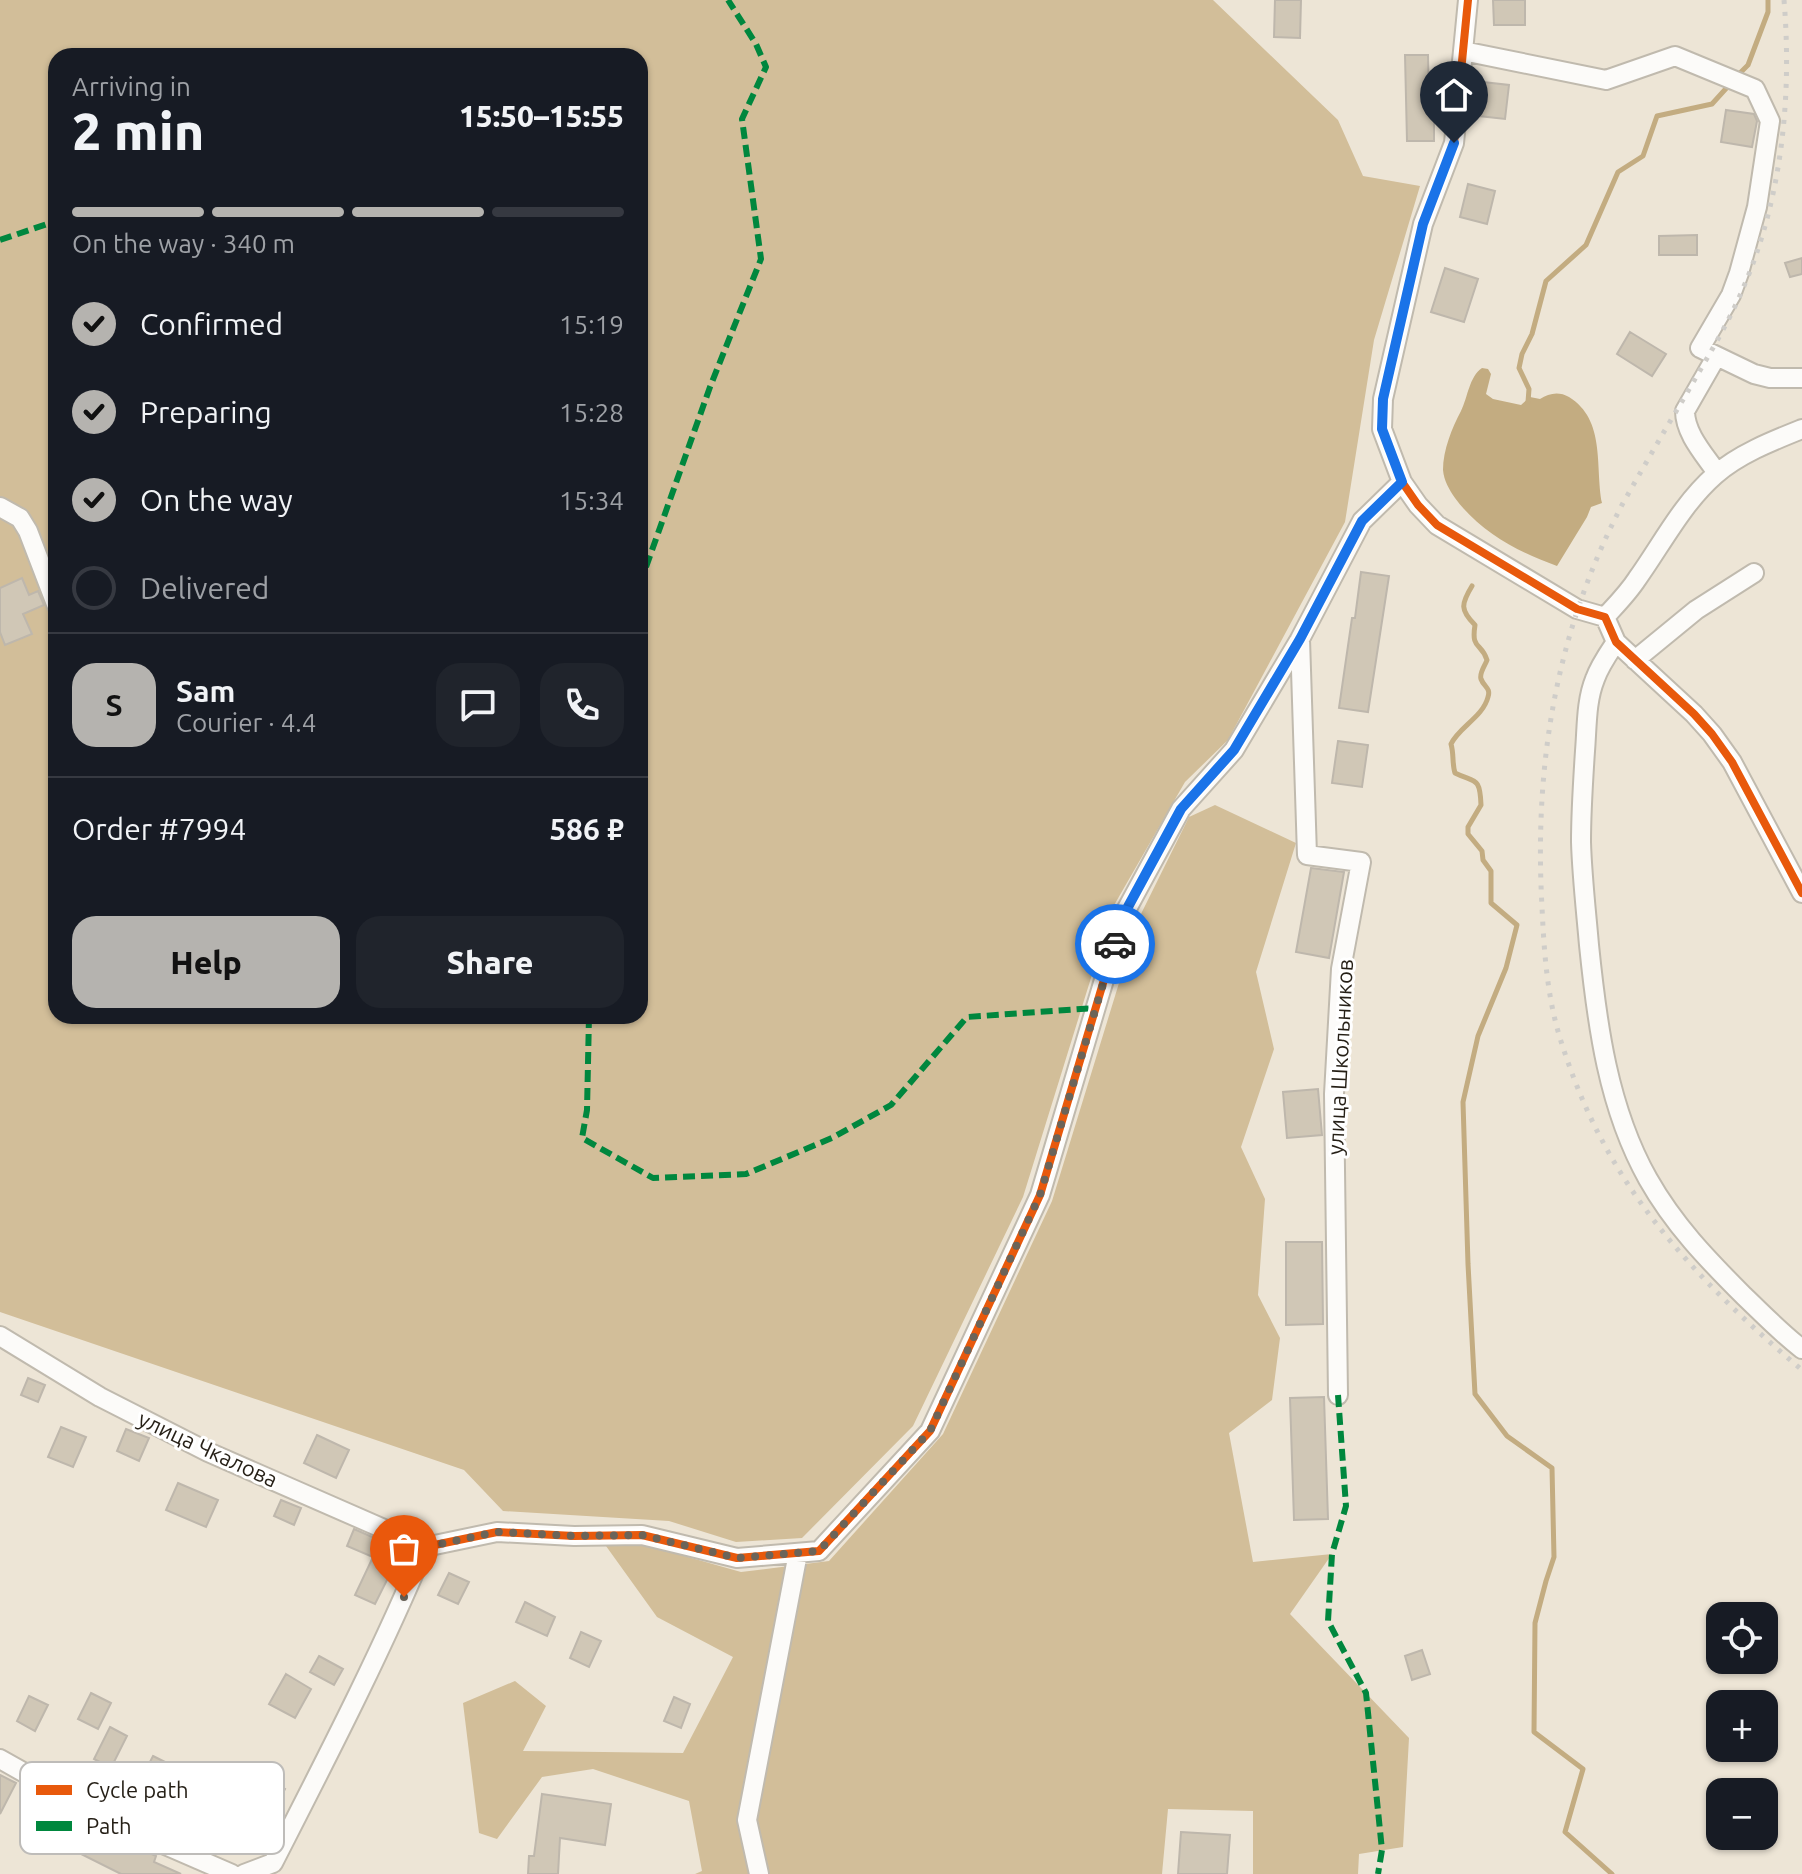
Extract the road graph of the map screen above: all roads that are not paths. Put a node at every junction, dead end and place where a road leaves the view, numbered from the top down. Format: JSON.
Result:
{"nodes":[{"id":1,"x":1468,"y":0,"type":"edge"},
{"id":2,"x":1463,"y":51,"type":"junction"},
{"id":3,"x":1716,"y":357,"type":"junction"},
{"id":4,"x":1802,"y":378,"type":"edge"},
{"id":5,"x":1802,"y":429,"type":"edge"},
{"id":6,"x":1717,"y":473,"type":"junction"},
{"id":7,"x":1402,"y":482,"type":"junction"},
{"id":8,"x":0,"y":507,"type":"edge"},
{"id":9,"x":1754,"y":573,"type":"dead end"},
{"id":10,"x":48,"y":583,"type":"edge"},
{"id":11,"x":1605,"y":617,"type":"junction"},
{"id":12,"x":1300,"y":639,"type":"junction"},
{"id":13,"x":1616,"y":642,"type":"junction"},
{"id":14,"x":1635,"y":660,"type":"junction"},
{"id":15,"x":1802,"y":893,"type":"edge"},
{"id":16,"x":0,"y":1336,"type":"edge"},
{"id":17,"x":1802,"y":1349,"type":"edge"},
{"id":18,"x":1338,"y":1395,"type":"dead end"},
{"id":19,"x":425,"y":1547,"type":"junction"},
{"id":20,"x":798,"y":1553,"type":"junction"},
{"id":21,"x":0,"y":1759,"type":"edge"},
{"id":22,"x":20,"y":1770,"type":"edge"},
{"id":23,"x":284,"y":1851,"type":"edge"},
{"id":24,"x":186,"y":1854,"type":"edge"},
{"id":25,"x":276,"y":1868,"type":"edge"},
{"id":26,"x":232,"y":1874,"type":"edge"},
{"id":27,"x":244,"y":1874,"type":"edge"},
{"id":28,"x":759,"y":1874,"type":"edge"}],
"edges":[{"from":1,"to":2,"type":"street"},
{"from":2,"to":3,"type":"street"},
{"from":2,"to":7,"type":"street"},
{"from":3,"to":4,"type":"street"},
{"from":3,"to":6,"type":"street"},
{"from":5,"to":6,"type":"street"},
{"from":6,"to":11,"type":"street"},
{"from":7,"to":11,"type":"street"},
{"from":7,"to":12,"type":"street","name":"улица Школьников"},
{"from":8,"to":10,"type":"street"},
{"from":9,"to":14,"type":"street"},
{"from":11,"to":13,"type":"street"},
{"from":12,"to":18,"type":"street","name":"улица Школьников"},
{"from":12,"to":20,"type":"street"},
{"from":13,"to":14,"type":"street"},
{"from":13,"to":17,"type":"street"},
{"from":14,"to":15,"type":"street"},
{"from":16,"to":19,"type":"street","name":"улица Чкалова"},
{"from":19,"to":20,"type":"street"},
{"from":19,"to":23,"type":"street"},
{"from":20,"to":28,"type":"street"},
{"from":21,"to":22,"type":"street"},
{"from":24,"to":26,"type":"street"},
{"from":25,"to":27,"type":"street"}]}
